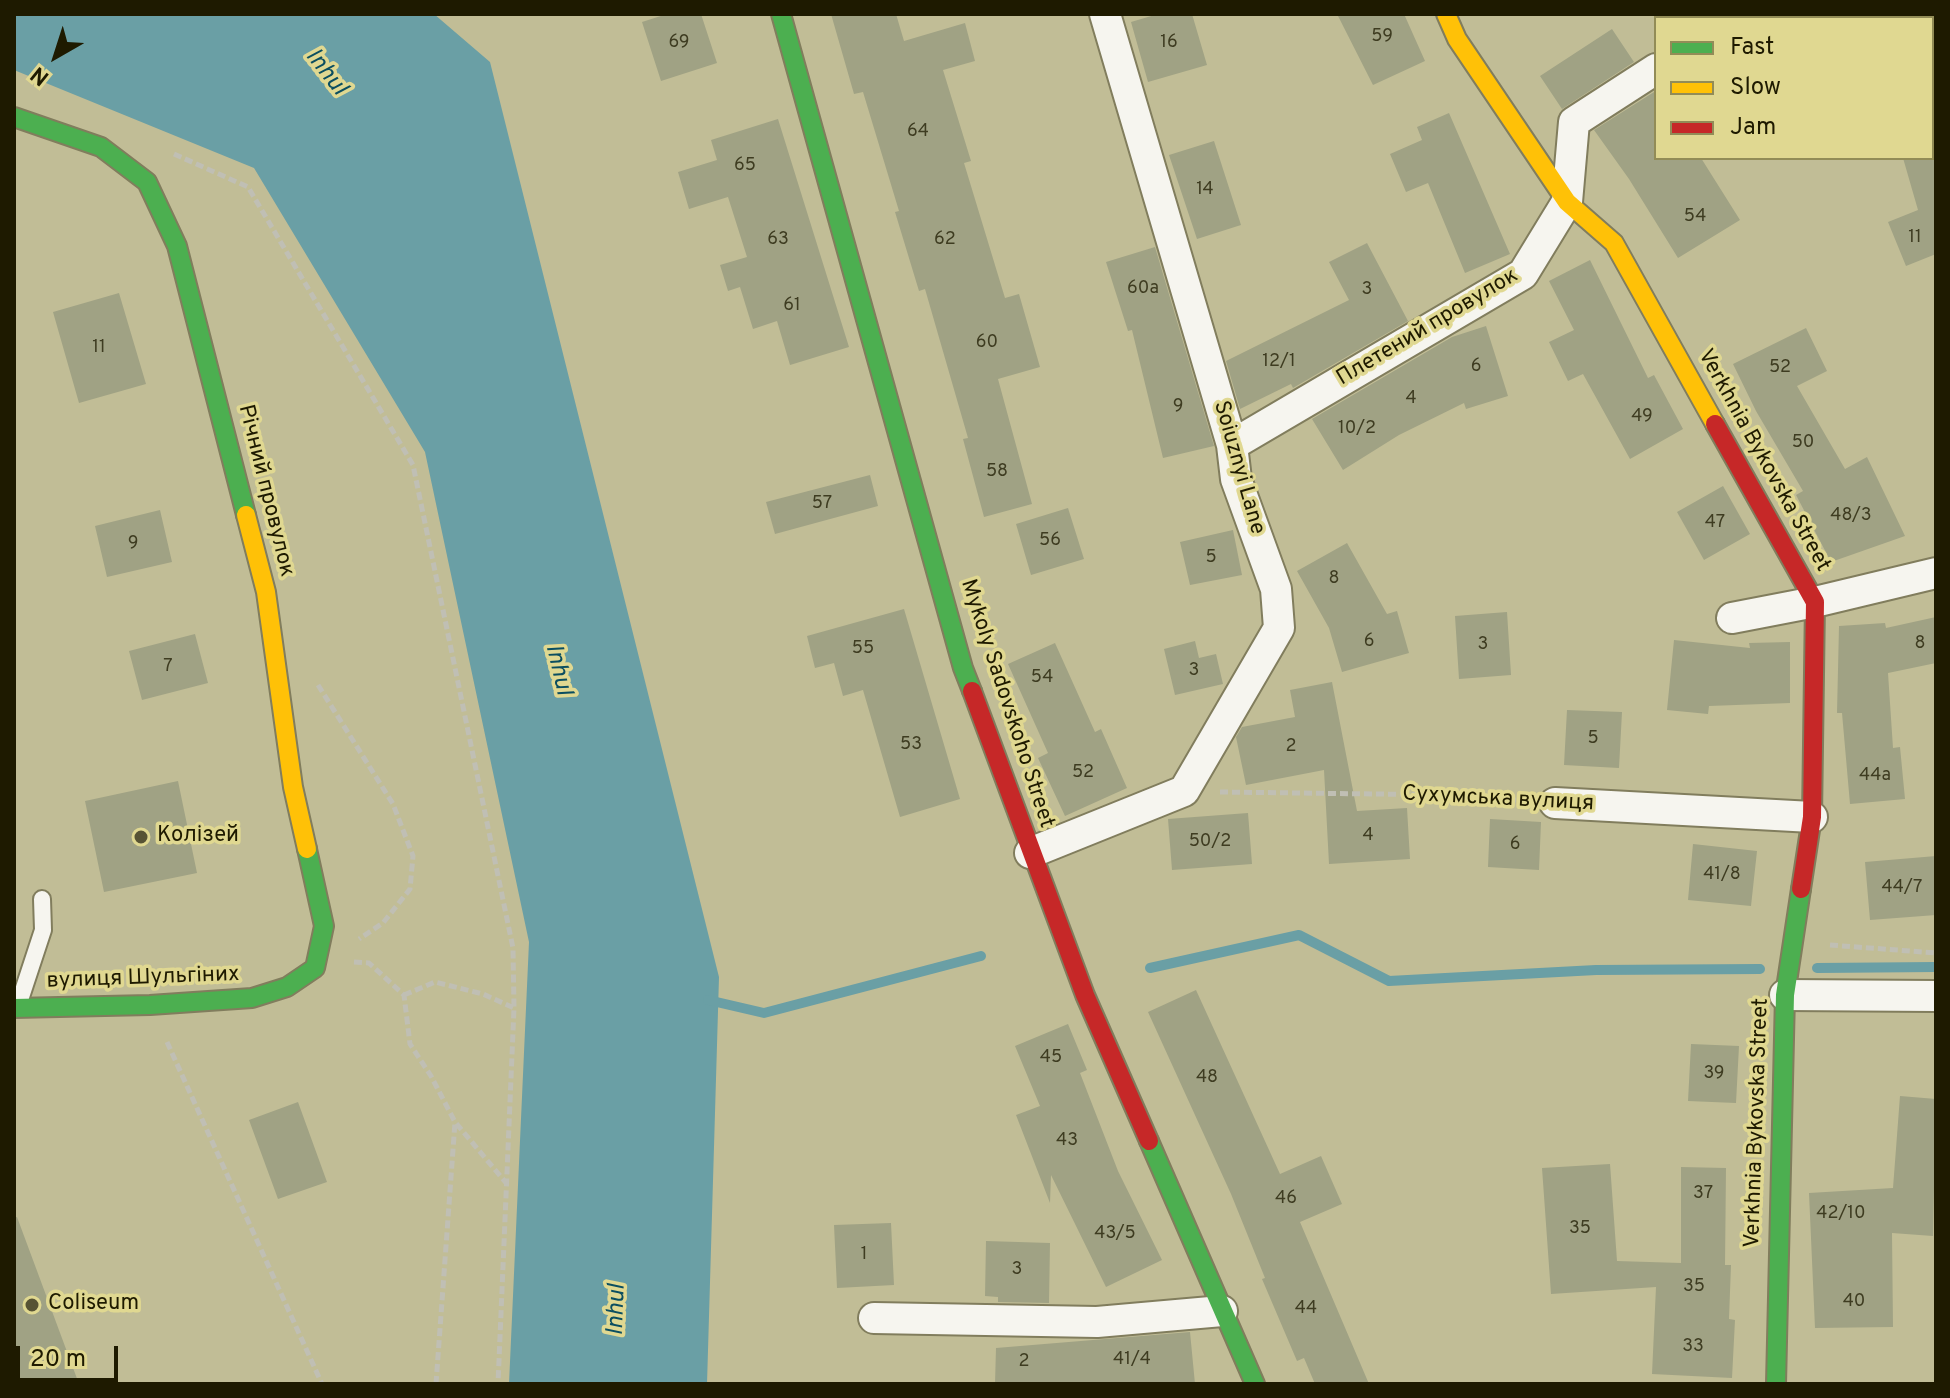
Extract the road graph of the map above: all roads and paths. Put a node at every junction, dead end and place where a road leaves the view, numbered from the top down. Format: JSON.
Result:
{"nodes":[{"id":1,"x":781,"y":14,"type":"edge"},
{"id":2,"x":1105,"y":14,"type":"edge"},
{"id":3,"x":1446,"y":14,"type":"edge"},
{"id":4,"x":1654,"y":70,"type":"edge"},
{"id":5,"x":14,"y":117,"type":"edge"},
{"id":6,"x":168,"y":151,"type":"dead end"},
{"id":7,"x":1567,"y":202,"type":"junction"},
{"id":8,"x":1232,"y":445,"type":"junction"},
{"id":9,"x":1936,"y":573,"type":"edge"},
{"id":10,"x":1815,"y":602,"type":"junction"},
{"id":11,"x":1732,"y":618,"type":"dead end"},
{"id":12,"x":310,"y":673,"type":"dead end"},
{"id":13,"x":1184,"y":791,"type":"junction"},
{"id":14,"x":1555,"y":803,"type":"joint"},
{"id":15,"x":1812,"y":817,"type":"junction"},
{"id":16,"x":1030,"y":853,"type":"junction"},
{"id":17,"x":42,"y":899,"type":"dead end"},
{"id":18,"x":1793,"y":941,"type":"junction"},
{"id":19,"x":1936,"y":953,"type":"edge"},
{"id":20,"x":315,"y":968,"type":"junction"},
{"id":21,"x":404,"y":995,"type":"junction"},
{"id":22,"x":1785,"y":995,"type":"junction"},
{"id":23,"x":1936,"y":996,"type":"edge"},
{"id":24,"x":150,"y":1005,"type":"junction"},
{"id":25,"x":16,"y":1007,"type":"edge"},
{"id":26,"x":514,"y":1008,"type":"junction"},
{"id":27,"x":455,"y":1122,"type":"junction"},
{"id":28,"x":507,"y":1184,"type":"junction"},
{"id":29,"x":1222,"y":1311,"type":"junction"},
{"id":30,"x":874,"y":1318,"type":"dead end"},
{"id":31,"x":322,"y":1384,"type":"edge"},
{"id":32,"x":436,"y":1384,"type":"edge"},
{"id":33,"x":498,"y":1384,"type":"edge"},
{"id":34,"x":1255,"y":1384,"type":"edge"},
{"id":35,"x":1776,"y":1384,"type":"edge"}],
"edges":[{"from":1,"to":16,"type":"street","name":"Mykoly Sadovskoho Street"},
{"from":2,"to":8,"type":"street","name":"Soiuznyi Lane"},
{"from":3,"to":7,"type":"street","name":"Verkhnia Bykovska Street"},
{"from":4,"to":7,"type":"street","name":"Плетений провулок"},
{"from":5,"to":20,"type":"street","name":"Річний провулок"},
{"from":6,"to":26,"type":"path"},
{"from":7,"to":8,"type":"street","name":"Плетений провулок"},
{"from":7,"to":10,"type":"street","name":"Verkhnia Bykovska Street"},
{"from":8,"to":13,"type":"street","name":"Soiuznyi Lane"},
{"from":9,"to":10,"type":"street"},
{"from":10,"to":11,"type":"street"},
{"from":10,"to":15,"type":"street","name":"Verkhnia Bykovska Street"},
{"from":12,"to":20,"type":"path"},
{"from":13,"to":14,"type":"path","name":"Сухумська вулиця"},
{"from":13,"to":16,"type":"street"},
{"from":14,"to":15,"type":"street","name":"Сухумська вулиця"},
{"from":15,"to":18,"type":"street","name":"Verkhnia Bykovska Street"},
{"from":16,"to":29,"type":"street","name":"Mykoly Sadovskoho Street"},
{"from":17,"to":25,"type":"lane"},
{"from":18,"to":19,"type":"path"},
{"from":18,"to":22,"type":"street","name":"Verkhnia Bykovska Street"},
{"from":20,"to":21,"type":"path"},
{"from":20,"to":24,"type":"street","name":"вулиця Шульгіних"},
{"from":21,"to":26,"type":"path"},
{"from":21,"to":27,"type":"path"},
{"from":22,"to":23,"type":"street"},
{"from":22,"to":35,"type":"street","name":"Verkhnia Bykovska Street"},
{"from":24,"to":25,"type":"street","name":"вулиця Шульгіних"},
{"from":24,"to":31,"type":"path"},
{"from":26,"to":28,"type":"path"},
{"from":27,"to":28,"type":"path"},
{"from":27,"to":32,"type":"path"},
{"from":28,"to":33,"type":"path"},
{"from":29,"to":30,"type":"street"},
{"from":29,"to":34,"type":"street","name":"Mykoly Sadovskoho Street"}]}
